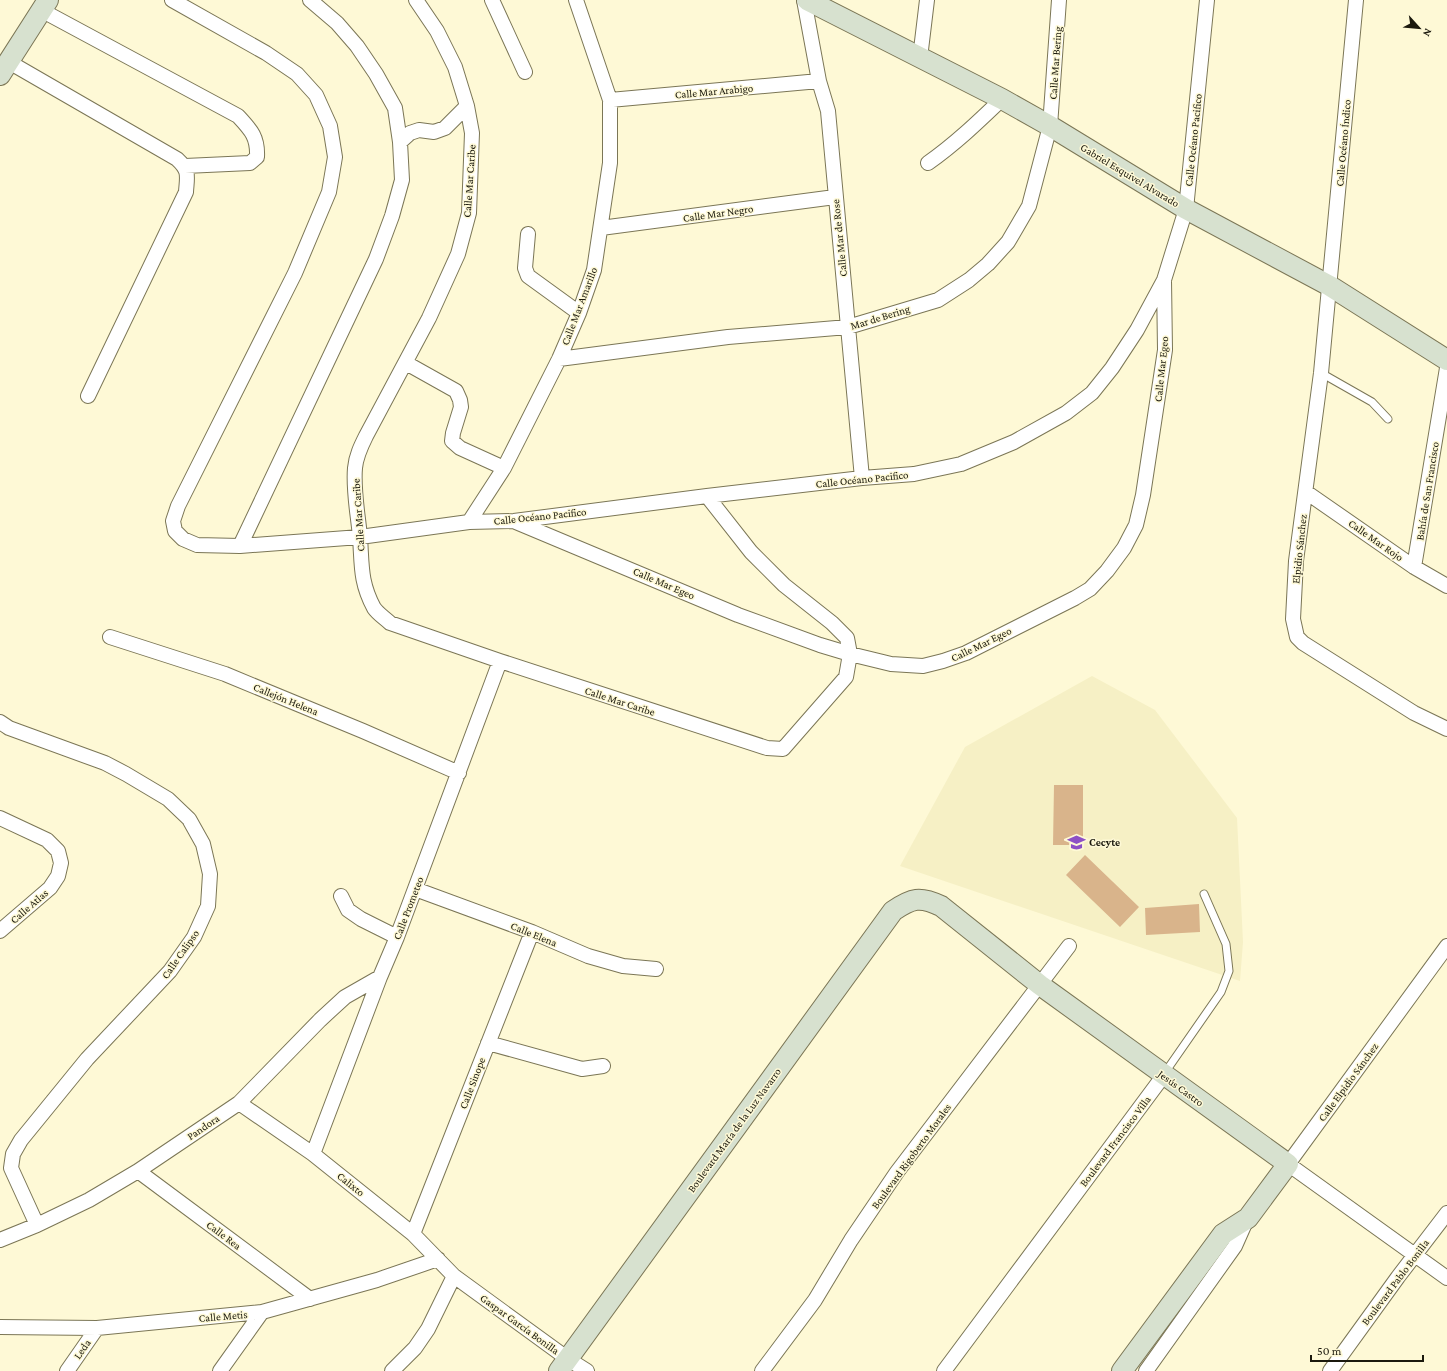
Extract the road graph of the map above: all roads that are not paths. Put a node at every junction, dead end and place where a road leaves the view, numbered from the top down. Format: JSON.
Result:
{"nodes":[{"id":1,"x":172,"y":0,"type":"edge"},
{"id":2,"x":310,"y":0,"type":"edge"},
{"id":3,"x":416,"y":0,"type":"edge"},
{"id":4,"x":492,"y":0,"type":"edge"},
{"id":5,"x":576,"y":0,"type":"edge"},
{"id":6,"x":804,"y":0,"type":"edge"},
{"id":7,"x":807,"y":0,"type":"edge"},
{"id":8,"x":927,"y":0,"type":"edge"},
{"id":9,"x":1059,"y":0,"type":"edge"},
{"id":10,"x":1207,"y":0,"type":"edge"},
{"id":11,"x":1356,"y":0,"type":"edge"},
{"id":12,"x":44,"y":5,"type":"edge"},
{"id":13,"x":920,"y":58,"type":"junction"},
{"id":14,"x":5,"y":68,"type":"edge"},
{"id":15,"x":525,"y":72,"type":"dead end"},
{"id":16,"x":819,"y":81,"type":"junction"},
{"id":17,"x":1002,"y":99,"type":"junction"},
{"id":18,"x":610,"y":100,"type":"junction"},
{"id":19,"x":467,"y":106,"type":"junction"},
{"id":20,"x":1050,"y":126,"type":"junction"},
{"id":21,"x":400,"y":142,"type":"junction"},
{"id":22,"x":928,"y":163,"type":"dead end"},
{"id":23,"x":185,"y":166,"type":"junction"},
{"id":24,"x":835,"y":197,"type":"junction"},
{"id":25,"x":1186,"y":209,"type":"junction"},
{"id":26,"x":601,"y":228,"type":"junction"},
{"id":27,"x":528,"y":234,"type":"dead end"},
{"id":28,"x":1164,"y":280,"type":"junction"},
{"id":29,"x":1330,"y":286,"type":"junction"},
{"id":30,"x":579,"y":313,"type":"junction"},
{"id":31,"x":848,"y":327,"type":"junction"},
{"id":32,"x":559,"y":359,"type":"junction"},
{"id":33,"x":1447,"y":360,"type":"edge"},
{"id":34,"x":406,"y":363,"type":"junction"},
{"id":35,"x":1447,"y":368,"type":"edge"},
{"id":36,"x":1321,"y":373,"type":"junction"},
{"id":37,"x":88,"y":396,"type":"dead end"},
{"id":38,"x":1388,"y":419,"type":"dead end"},
{"id":39,"x":504,"y":468,"type":"junction"},
{"id":40,"x":862,"y":478,"type":"junction"},
{"id":41,"x":1306,"y":492,"type":"junction"},
{"id":42,"x":707,"y":496,"type":"junction"},
{"id":43,"x":514,"y":521,"type":"junction"},
{"id":44,"x":469,"y":522,"type":"junction"},
{"id":45,"x":360,"y":537,"type":"junction"},
{"id":46,"x":240,"y":546,"type":"junction"},
{"id":47,"x":1414,"y":566,"type":"junction"},
{"id":48,"x":1447,"y":586,"type":"edge"},
{"id":49,"x":110,"y":637,"type":"dead end"},
{"id":50,"x":850,"y":654,"type":"junction"},
{"id":51,"x":500,"y":661,"type":"junction"},
{"id":52,"x":0,"y":722,"type":"edge"},
{"id":53,"x":1447,"y":729,"type":"edge"},
{"id":54,"x":459,"y":773,"type":"junction"},
{"id":55,"x":0,"y":818,"type":"edge"},
{"id":56,"x":415,"y":889,"type":"junction"},
{"id":57,"x":1204,"y":894,"type":"dead end"},
{"id":58,"x":341,"y":896,"type":"dead end"},
{"id":59,"x":917,"y":899,"type":"joint"},
{"id":60,"x":0,"y":931,"type":"edge"},
{"id":61,"x":532,"y":932,"type":"junction"},
{"id":62,"x":397,"y":937,"type":"junction"},
{"id":63,"x":1069,"y":946,"type":"dead end"},
{"id":64,"x":1447,"y":946,"type":"edge"},
{"id":65,"x":656,"y":969,"type":"dead end"},
{"id":66,"x":380,"y":977,"type":"junction"},
{"id":67,"x":1040,"y":985,"type":"junction"},
{"id":68,"x":488,"y":1043,"type":"junction"},
{"id":69,"x":603,"y":1066,"type":"dead end"},
{"id":70,"x":1164,"y":1075,"type":"junction"},
{"id":71,"x":239,"y":1103,"type":"junction"},
{"id":72,"x":313,"y":1154,"type":"junction"},
{"id":73,"x":1288,"y":1164,"type":"junction"},
{"id":74,"x":138,"y":1171,"type":"junction"},
{"id":75,"x":1447,"y":1213,"type":"edge"},
{"id":76,"x":1248,"y":1218,"type":"junction"},
{"id":77,"x":37,"y":1225,"type":"junction"},
{"id":78,"x":413,"y":1234,"type":"junction"},
{"id":79,"x":0,"y":1240,"type":"edge"},
{"id":80,"x":1416,"y":1255,"type":"junction"},
{"id":81,"x":438,"y":1259,"type":"junction"},
{"id":82,"x":454,"y":1276,"type":"junction"},
{"id":83,"x":1447,"y":1278,"type":"edge"},
{"id":84,"x":310,"y":1299,"type":"junction"},
{"id":85,"x":262,"y":1312,"type":"junction"},
{"id":86,"x":0,"y":1327,"type":"edge"},
{"id":87,"x":97,"y":1328,"type":"junction"},
{"id":88,"x":563,"y":1365,"type":"edge"},
{"id":89,"x":67,"y":1371,"type":"edge"},
{"id":90,"x":220,"y":1371,"type":"edge"},
{"id":91,"x":392,"y":1371,"type":"edge"},
{"id":92,"x":587,"y":1371,"type":"edge"},
{"id":93,"x":762,"y":1371,"type":"edge"},
{"id":94,"x":944,"y":1371,"type":"edge"},
{"id":95,"x":1122,"y":1371,"type":"edge"},
{"id":96,"x":1146,"y":1371,"type":"edge"},
{"id":97,"x":1330,"y":1371,"type":"edge"}],
"edges":[{"from":1,"to":46,"type":"street","name":"Calle Océano Pacifico"},
{"from":2,"to":21,"type":"street"},
{"from":3,"to":19,"type":"street","name":"Calle Mar Caribe"},
{"from":4,"to":15,"type":"street"},
{"from":5,"to":18,"type":"street","name":"Calle Mar Amarillo"},
{"from":6,"to":16,"type":"street","name":"Calle Mar de Rose"},
{"from":7,"to":13,"type":"street","name":"Gabriel Esquivel Alvarado"},
{"from":8,"to":13,"type":"street"},
{"from":9,"to":20,"type":"street","name":"Calle Mar Bering"},
{"from":10,"to":25,"type":"street","name":"Calle Océano Pacifico"},
{"from":11,"to":29,"type":"street","name":"Calle Océano Índico"},
{"from":12,"to":14,"type":"street"},
{"from":12,"to":23,"type":"street"},
{"from":13,"to":17,"type":"street","name":"Gabriel Esquivel Alvarado"},
{"from":14,"to":23,"type":"street"},
{"from":16,"to":18,"type":"street","name":"Calle Mar Arabigo"},
{"from":16,"to":24,"type":"street","name":"Calle Mar de Rose"},
{"from":17,"to":20,"type":"street","name":"Gabriel Esquivel Alvarado"},
{"from":17,"to":22,"type":"street"},
{"from":18,"to":26,"type":"street","name":"Calle Mar Amarillo"},
{"from":19,"to":21,"type":"street"},
{"from":19,"to":34,"type":"street","name":"Calle Mar Caribe"},
{"from":20,"to":25,"type":"street","name":"Gabriel Esquivel Alvarado"},
{"from":20,"to":31,"type":"street","name":"Mar de Bering"},
{"from":21,"to":46,"type":"street"},
{"from":23,"to":37,"type":"street"},
{"from":24,"to":26,"type":"street","name":"Calle Mar Negro"},
{"from":24,"to":31,"type":"street","name":"Calle Mar de Rose"},
{"from":25,"to":28,"type":"street","name":"Calle Océano Pacifico"},
{"from":25,"to":29,"type":"street","name":"Gabriel Esquivel Alvarado"},
{"from":26,"to":30,"type":"street","name":"Calle Mar Amarillo"},
{"from":27,"to":30,"type":"street"},
{"from":28,"to":40,"type":"street","name":"Calle Océano Pacifico"},
{"from":28,"to":50,"type":"street","name":"Calle Mar Egeo"},
{"from":29,"to":33,"type":"street","name":"Gabriel Esquivel Alvarado"},
{"from":29,"to":36,"type":"street","name":"Elpidio Sánchez"},
{"from":30,"to":32,"type":"street","name":"Calle Mar Amarillo"},
{"from":31,"to":32,"type":"street","name":"Mar de Bering"},
{"from":31,"to":40,"type":"street","name":"Calle Mar de Rose"},
{"from":32,"to":39,"type":"street","name":"Calle Mar Amarillo"},
{"from":34,"to":39,"type":"street"},
{"from":34,"to":45,"type":"street","name":"Calle Mar Caribe"},
{"from":35,"to":47,"type":"street","name":"Bahía de San Francisco"},
{"from":36,"to":38,"type":"lane"},
{"from":36,"to":41,"type":"street","name":"Elpidio Sánchez"},
{"from":39,"to":44,"type":"street","name":"Calle Mar Amarillo"},
{"from":40,"to":42,"type":"street","name":"Calle Océano Pacifico"},
{"from":41,"to":47,"type":"street","name":"Calle Mar Rojo"},
{"from":41,"to":53,"type":"street","name":"Elpidio Sánchez"},
{"from":42,"to":43,"type":"street","name":"Calle Océano Pacifico"},
{"from":42,"to":50,"type":"street"},
{"from":43,"to":44,"type":"street","name":"Calle Océano Pacifico"},
{"from":43,"to":50,"type":"street","name":"Calle Mar Egeo"},
{"from":44,"to":45,"type":"street","name":"Calle Océano Pacifico"},
{"from":45,"to":46,"type":"street","name":"Calle Océano Pacifico"},
{"from":45,"to":51,"type":"street","name":"Calle Mar Caribe"},
{"from":47,"to":48,"type":"street","name":"Calle Mar Rojo"},
{"from":49,"to":54,"type":"street","name":"Callejón Helena"},
{"from":50,"to":51,"type":"street","name":"Calle Mar Caribe"},
{"from":51,"to":54,"type":"street","name":"Calle Prometeo"},
{"from":52,"to":77,"type":"street","name":"Calle Calipso"},
{"from":54,"to":56,"type":"street","name":"Calle Prometeo"},
{"from":55,"to":60,"type":"street","name":"Calle Atlas"},
{"from":56,"to":61,"type":"street","name":"Calle Elena"},
{"from":56,"to":62,"type":"street","name":"Calle Prometeo"},
{"from":57,"to":70,"type":"lane","name":"Boulevard Francisco Villa"},
{"from":58,"to":62,"type":"street"},
{"from":59,"to":67,"type":"street","name":"Jesús Castro"},
{"from":59,"to":88,"type":"street","name":"Boulevard María de la Luz Navarro"},
{"from":61,"to":65,"type":"street","name":"Calle Elena"},
{"from":61,"to":68,"type":"street","name":"Calle Sinope"},
{"from":62,"to":66,"type":"street","name":"Calle Prometeo"},
{"from":63,"to":67,"type":"street","name":"Boulevard Rigoberto Morales"},
{"from":64,"to":73,"type":"street","name":"Calle Elpidio Sánchez"},
{"from":66,"to":71,"type":"street","name":"Pandora"},
{"from":66,"to":72,"type":"street","name":"Calle Prometeo"},
{"from":67,"to":70,"type":"street","name":"Jesús Castro"},
{"from":67,"to":93,"type":"street","name":"Boulevard Rigoberto Morales"},
{"from":68,"to":69,"type":"street"},
{"from":68,"to":78,"type":"street","name":"Calle Sinope"},
{"from":70,"to":73,"type":"street","name":"Jesús Castro"},
{"from":70,"to":94,"type":"street","name":"Boulevard Francisco Villa"},
{"from":71,"to":72,"type":"street","name":"Calixto"},
{"from":71,"to":74,"type":"street","name":"Pandora"},
{"from":72,"to":78,"type":"street","name":"Calixto"},
{"from":73,"to":76,"type":"street","name":"Calle Elpidio Sánchez"},
{"from":73,"to":80,"type":"street","name":"Jesús Castro"},
{"from":74,"to":77,"type":"street","name":"Pandora"},
{"from":74,"to":84,"type":"street","name":"Calle Rea"},
{"from":75,"to":80,"type":"street","name":"Boulevard Pablo Bonilla"},
{"from":76,"to":95,"type":"street","name":"Calle Elpidio Sánchez"},
{"from":76,"to":96,"type":"street","name":"Calle Elpidio Sánchez"},
{"from":77,"to":79,"type":"street","name":"Pandora"},
{"from":78,"to":81,"type":"street","name":"Calixto"},
{"from":80,"to":83,"type":"street","name":"Jesús Castro"},
{"from":80,"to":97,"type":"street","name":"Boulevard Pablo Bonilla"},
{"from":81,"to":82,"type":"street","name":"Calixto"},
{"from":81,"to":84,"type":"street","name":"Calle Metis"},
{"from":82,"to":88,"type":"street","name":"Gaspar García Bonilla"},
{"from":82,"to":91,"type":"street"},
{"from":84,"to":85,"type":"street","name":"Calle Metis"},
{"from":85,"to":87,"type":"street","name":"Calle Metis"},
{"from":85,"to":90,"type":"street"},
{"from":86,"to":87,"type":"street","name":"Calle Metis"},
{"from":87,"to":89,"type":"street","name":"Leda"},
{"from":88,"to":92,"type":"street","name":"Gaspar García Bonilla"}]}
